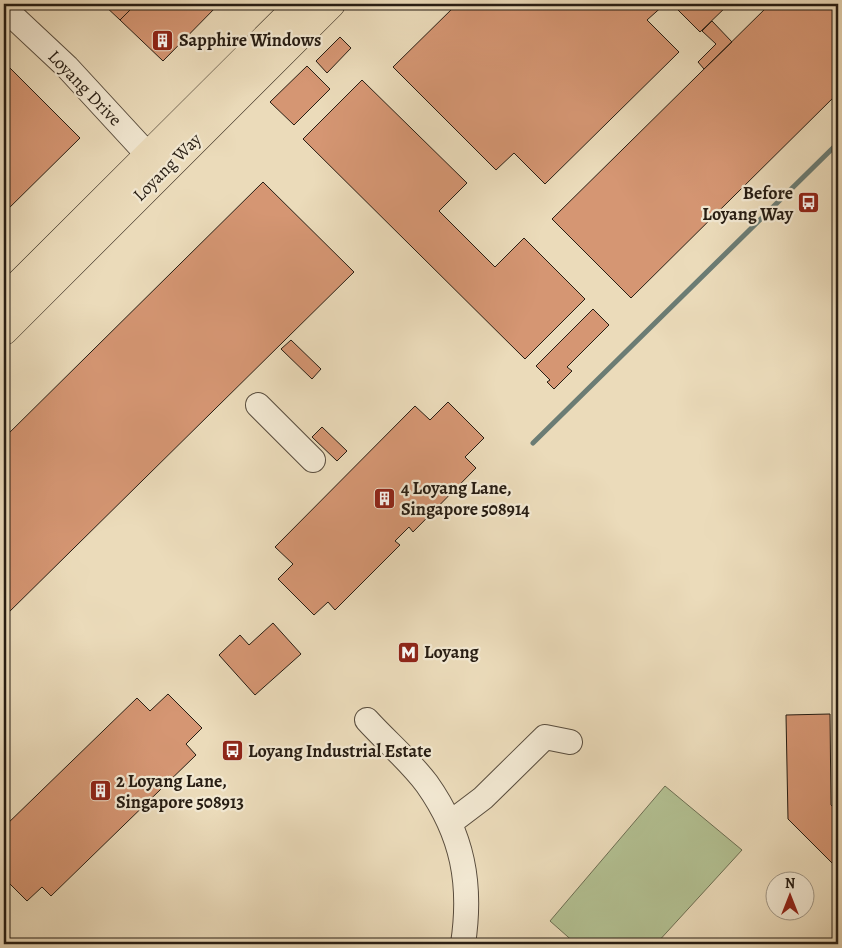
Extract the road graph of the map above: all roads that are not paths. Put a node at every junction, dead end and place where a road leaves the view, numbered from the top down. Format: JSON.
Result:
{"nodes":[{"id":1,"x":300,"y":4,"type":"edge"},
{"id":2,"x":330,"y":4,"type":"edge"},
{"id":3,"x":4,"y":8,"type":"edge"},
{"id":4,"x":156,"y":163,"type":"junction"},
{"id":5,"x":4,"y":299,"type":"edge"},
{"id":6,"x":4,"y":330,"type":"edge"},
{"id":7,"x":258,"y":405,"type":"dead end"},
{"id":8,"x":313,"y":460,"type":"dead end"},
{"id":9,"x":367,"y":720,"type":"dead end"},
{"id":10,"x":570,"y":742,"type":"dead end"},
{"id":11,"x":450,"y":824,"type":"junction"},
{"id":12,"x":462,"y":944,"type":"edge"}],
"edges":[{"from":1,"to":4,"type":"main road","name":"Loyang Way"},
{"from":2,"to":4,"type":"main road","name":"Loyang Way"},
{"from":3,"to":4,"type":"street","name":"Loyang Drive"},
{"from":4,"to":5,"type":"main road","name":"Loyang Way"},
{"from":4,"to":6,"type":"main road","name":"Loyang Way"},
{"from":7,"to":8,"type":"street"},
{"from":9,"to":11,"type":"street"},
{"from":10,"to":11,"type":"street"},
{"from":11,"to":12,"type":"street"}]}
